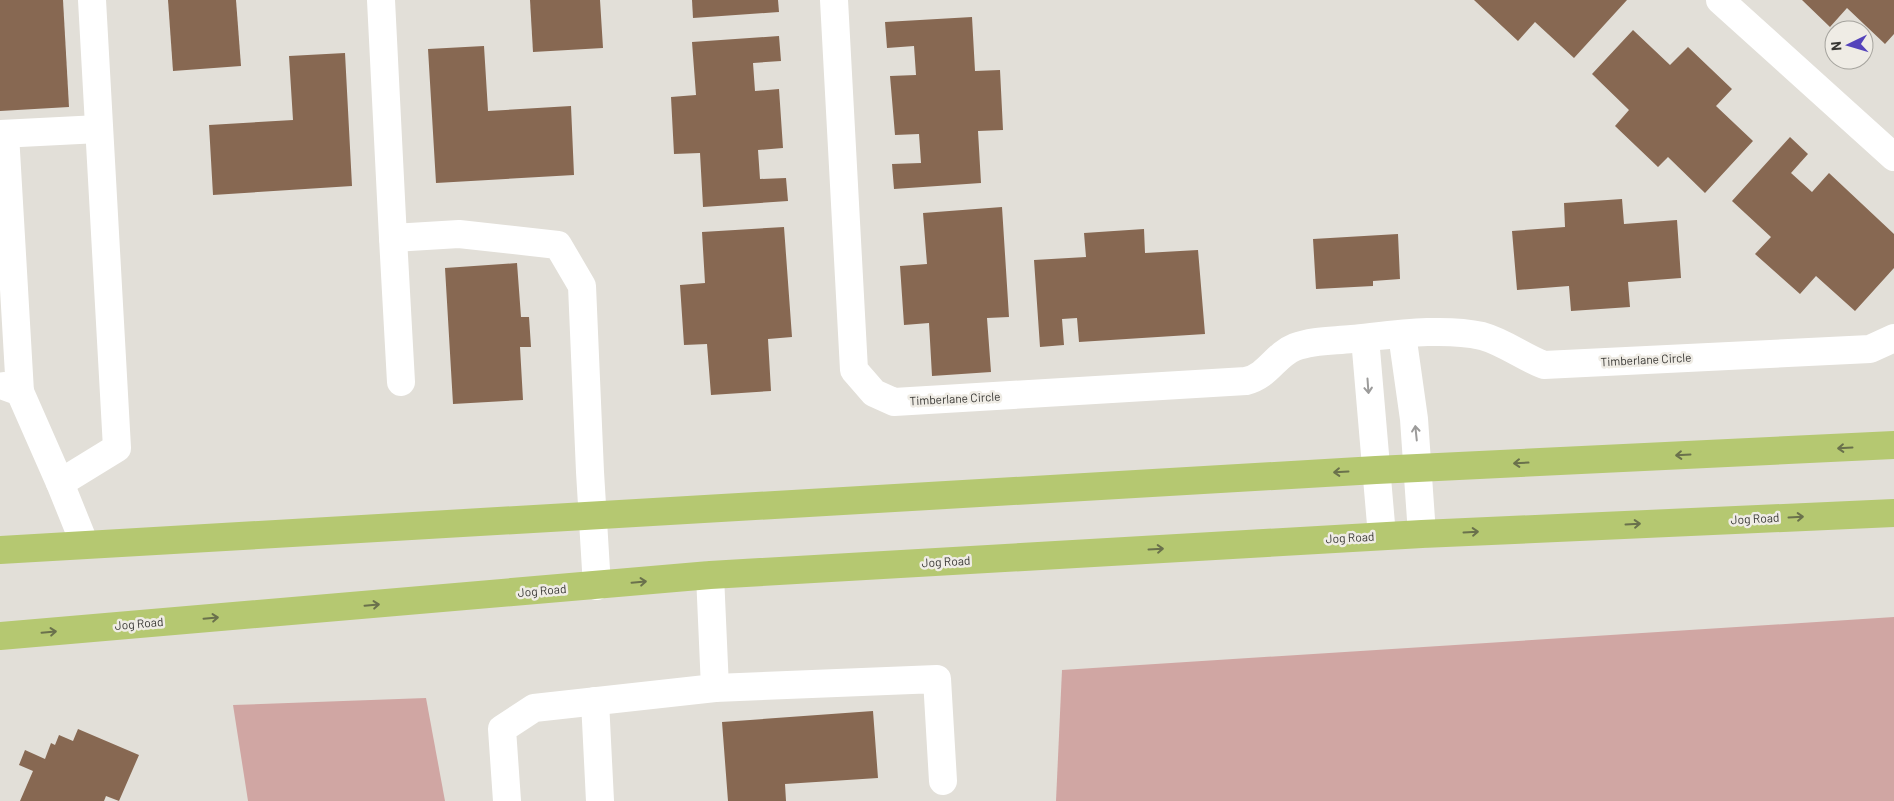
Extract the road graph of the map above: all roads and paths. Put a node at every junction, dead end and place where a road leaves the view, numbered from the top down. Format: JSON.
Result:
{"nodes":[{"id":1,"x":92,"y":0,"type":"edge"},
{"id":2,"x":381,"y":0,"type":"edge"},
{"id":3,"x":834,"y":0,"type":"edge"},
{"id":4,"x":1720,"y":0,"type":"edge"},
{"id":5,"x":99,"y":129,"type":"junction"},
{"id":6,"x":3,"y":134,"type":"edge"},
{"id":7,"x":1894,"y":157,"type":"edge"},
{"id":8,"x":393,"y":238,"type":"junction"},
{"id":9,"x":1402,"y":334,"type":"junction"},
{"id":10,"x":1365,"y":338,"type":"junction"},
{"id":11,"x":1894,"y":338,"type":"edge"},
{"id":12,"x":401,"y":382,"type":"dead end"},
{"id":13,"x":10,"y":389,"type":"edge"},
{"id":14,"x":1894,"y":446,"type":"edge"},
{"id":15,"x":1419,"y":467,"type":"junction"},
{"id":16,"x":1376,"y":470,"type":"junction"},
{"id":17,"x":60,"y":483,"type":"junction"},
{"id":18,"x":1894,"y":513,"type":"edge"},
{"id":19,"x":592,"y":514,"type":"junction"},
{"id":20,"x":1422,"y":534,"type":"junction"},
{"id":21,"x":1382,"y":536,"type":"junction"},
{"id":22,"x":85,"y":545,"type":"junction"},
{"id":23,"x":0,"y":550,"type":"edge"},
{"id":24,"x":710,"y":575,"type":"junction"},
{"id":25,"x":597,"y":586,"type":"junction"},
{"id":26,"x":0,"y":636,"type":"edge"},
{"id":27,"x":715,"y":688,"type":"junction"},
{"id":28,"x":596,"y":701,"type":"junction"},
{"id":29,"x":943,"y":781,"type":"dead end"},
{"id":30,"x":508,"y":801,"type":"edge"},
{"id":31,"x":600,"y":801,"type":"edge"}],
"edges":[{"from":1,"to":5,"type":"street"},
{"from":2,"to":8,"type":"street"},
{"from":3,"to":10,"type":"street","name":"Timberlane Circle"},
{"from":4,"to":7,"type":"street"},
{"from":5,"to":6,"type":"street"},
{"from":5,"to":17,"type":"street"},
{"from":6,"to":13,"type":"street"},
{"from":8,"to":12,"type":"street"},
{"from":8,"to":19,"type":"street"},
{"from":9,"to":10,"type":"street","name":"Timberlane Circle"},
{"from":9,"to":11,"type":"street","name":"Timberlane Circle"},
{"from":15,"to":9,"type":"street","one_way":true},
{"from":10,"to":16,"type":"street","one_way":true},
{"from":13,"to":17,"type":"street"},
{"from":14,"to":15,"type":"main road","one_way":true},
{"from":15,"to":16,"type":"main road"},
{"from":15,"to":20,"type":"street"},
{"from":16,"to":19,"type":"main road","one_way":true},
{"from":16,"to":21,"type":"street"},
{"from":17,"to":22,"type":"street"},
{"from":20,"to":18,"type":"main road","name":"Jog Road","one_way":true},
{"from":19,"to":22,"type":"main road"},
{"from":19,"to":25,"type":"street"},
{"from":20,"to":21,"type":"main road","name":"Jog Road"},
{"from":24,"to":21,"type":"main road","name":"Jog Road","one_way":true},
{"from":22,"to":23,"type":"main road"},
{"from":25,"to":24,"type":"main road","name":"Jog Road","one_way":true},
{"from":24,"to":27,"type":"street"},
{"from":26,"to":25,"type":"main road","name":"Jog Road","one_way":true},
{"from":27,"to":28,"type":"street"},
{"from":27,"to":29,"type":"street"},
{"from":28,"to":30,"type":"street"},
{"from":28,"to":31,"type":"street"}]}
